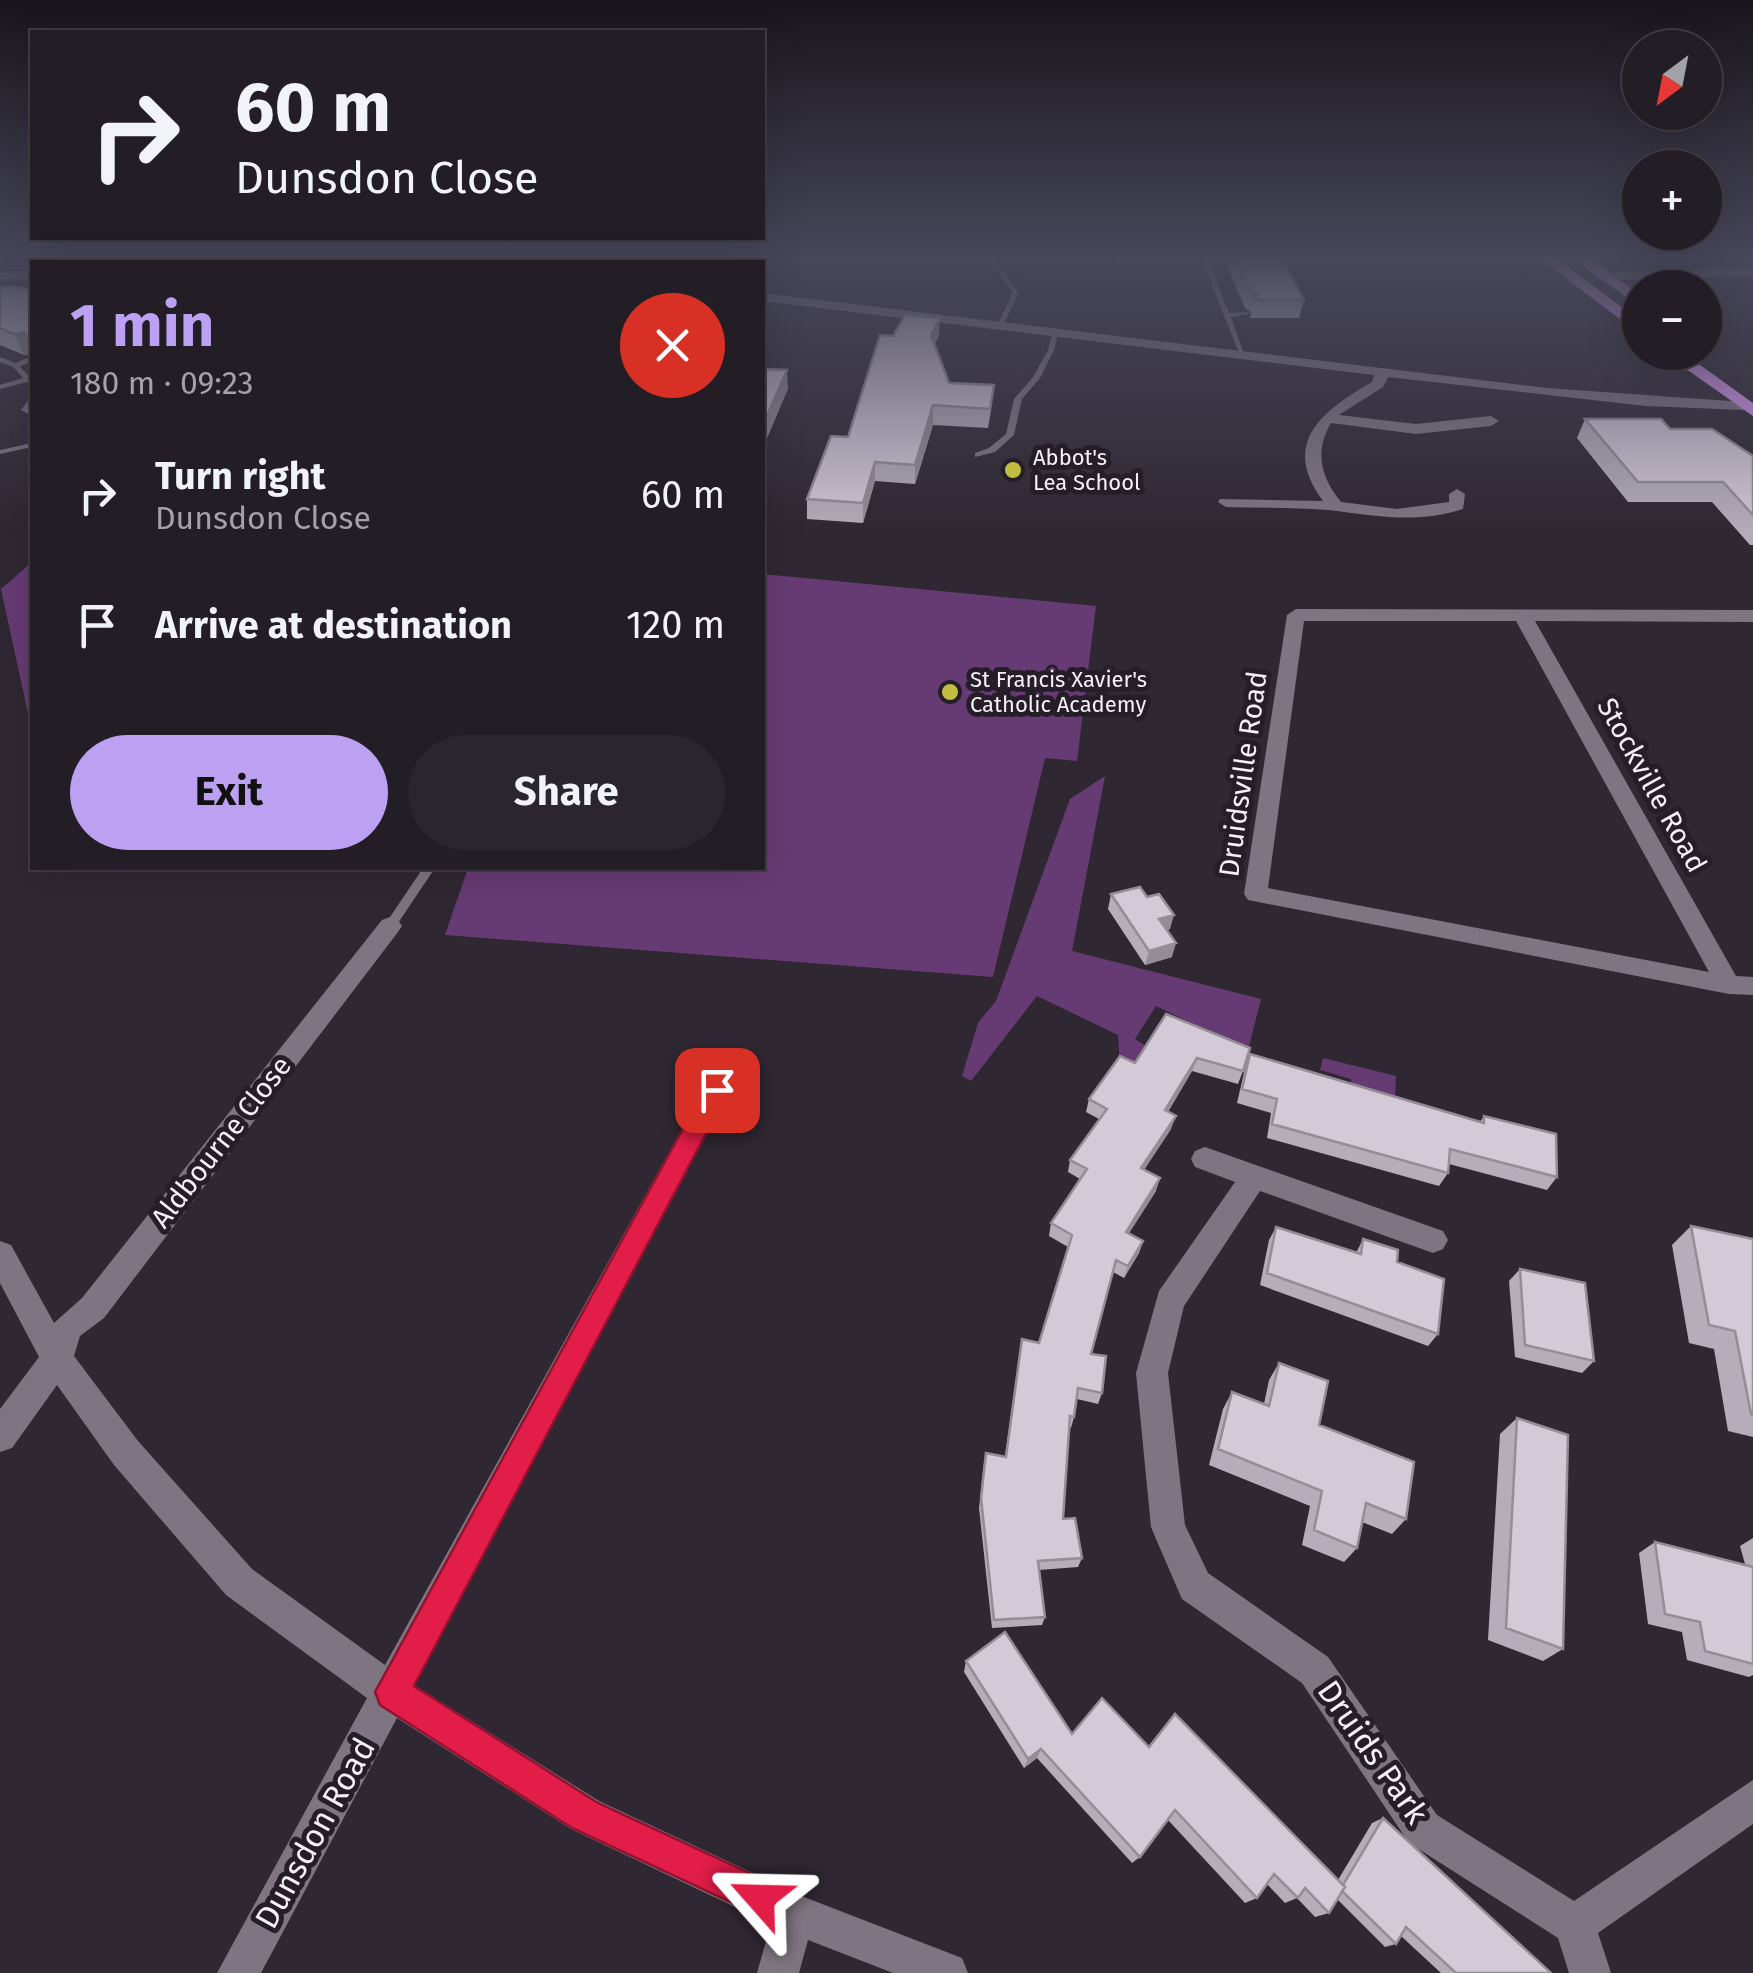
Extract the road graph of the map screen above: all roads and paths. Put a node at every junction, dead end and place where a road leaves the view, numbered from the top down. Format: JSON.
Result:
{"nodes":[{"id":1,"x":1048,"y":350,"type":"edge"},
{"id":2,"x":1218,"y":350,"type":"edge"},
{"id":3,"x":1241,"y":350,"type":"edge"},
{"id":4,"x":1242,"y":353,"type":"junction"},
{"id":5,"x":0,"y":359,"type":"edge"},
{"id":6,"x":30,"y":359,"type":"edge"},
{"id":7,"x":1722,"y":365,"type":"edge"},
{"id":8,"x":16,"y":366,"type":"junction"},
{"id":9,"x":1382,"y":370,"type":"junction"},
{"id":10,"x":1696,"y":370,"type":"edge"},
{"id":11,"x":30,"y":382,"type":"edge"},
{"id":12,"x":1746,"y":383,"type":"edge"},
{"id":13,"x":0,"y":387,"type":"edge"},
{"id":14,"x":1751,"y":408,"type":"edge"},
{"id":15,"x":1328,"y":418,"type":"junction"},
{"id":16,"x":1491,"y":421,"type":"dead end"},
{"id":17,"x":30,"y":446,"type":"edge"},
{"id":18,"x":0,"y":452,"type":"edge"},
{"id":19,"x":978,"y":455,"type":"dead end"},
{"id":20,"x":1457,"y":494,"type":"dead end"},
{"id":21,"x":1226,"y":502,"type":"dead end"},
{"id":22,"x":1336,"y":506,"type":"junction"},
{"id":23,"x":1522,"y":615,"type":"junction"},
{"id":24,"x":1750,"y":619,"type":"edge"},
{"id":25,"x":428,"y":870,"type":"edge"},
{"id":26,"x":390,"y":926,"type":"joint"},
{"id":27,"x":1729,"y":985,"type":"junction"},
{"id":28,"x":1753,"y":986,"type":"edge"},
{"id":29,"x":717,"y":1090,"type":"dead end"},
{"id":30,"x":1205,"y":1159,"type":"dead end"},
{"id":31,"x":1254,"y":1177,"type":"junction"},
{"id":32,"x":1434,"y":1240,"type":"dead end"},
{"id":33,"x":0,"y":1254,"type":"edge"},
{"id":34,"x":57,"y":1358,"type":"junction"},
{"id":35,"x":0,"y":1436,"type":"edge"},
{"id":36,"x":392,"y":1692,"type":"junction"},
{"id":37,"x":1753,"y":1800,"type":"edge"},
{"id":38,"x":795,"y":1914,"type":"junction"},
{"id":39,"x":1575,"y":1925,"type":"junction"},
{"id":40,"x":238,"y":1973,"type":"edge"},
{"id":41,"x":778,"y":1973,"type":"edge"},
{"id":42,"x":947,"y":1973,"type":"edge"},
{"id":43,"x":1590,"y":1973,"type":"edge"}],
"edges":[{"from":1,"to":19,"type":"lane"},
{"from":2,"to":4,"type":"street"},
{"from":3,"to":4,"type":"lane"},
{"from":4,"to":9,"type":"street"},
{"from":5,"to":8,"type":"lane"},
{"from":6,"to":8,"type":"lane"},
{"from":7,"to":12,"type":"highway"},
{"from":8,"to":11,"type":"lane"},
{"from":9,"to":14,"type":"street"},
{"from":9,"to":15,"type":"street"},
{"from":10,"to":14,"type":"highway"},
{"from":11,"to":13,"type":"lane"},
{"from":12,"to":14,"type":"highway"},
{"from":15,"to":16,"type":"street"},
{"from":15,"to":22,"type":"street"},
{"from":17,"to":18,"type":"lane"},
{"from":20,"to":22,"type":"street"},
{"from":21,"to":22,"type":"street"},
{"from":23,"to":24,"type":"street","name":"Druidsville Road"},
{"from":23,"to":27,"type":"street","name":"Stockville Road"},
{"from":23,"to":27,"type":"street","name":"Druidsville Road"},
{"from":25,"to":26,"type":"lane"},
{"from":26,"to":34,"type":"street","name":"Aldbourne Close"},
{"from":27,"to":28,"type":"street","name":"Druidsville Road"},
{"from":29,"to":36,"type":"street","name":"Dunsdon Road"},
{"from":30,"to":31,"type":"street"},
{"from":31,"to":32,"type":"street"},
{"from":31,"to":39,"type":"street","name":"Druids Park"},
{"from":33,"to":34,"type":"street"},
{"from":34,"to":35,"type":"street","name":"Aldbourne Close"},
{"from":34,"to":36,"type":"street"},
{"from":36,"to":38,"type":"street"},
{"from":36,"to":40,"type":"street","name":"Dunsdon Road"},
{"from":37,"to":39,"type":"street"},
{"from":38,"to":41,"type":"street"},
{"from":38,"to":42,"type":"street"},
{"from":39,"to":43,"type":"street"}]}
